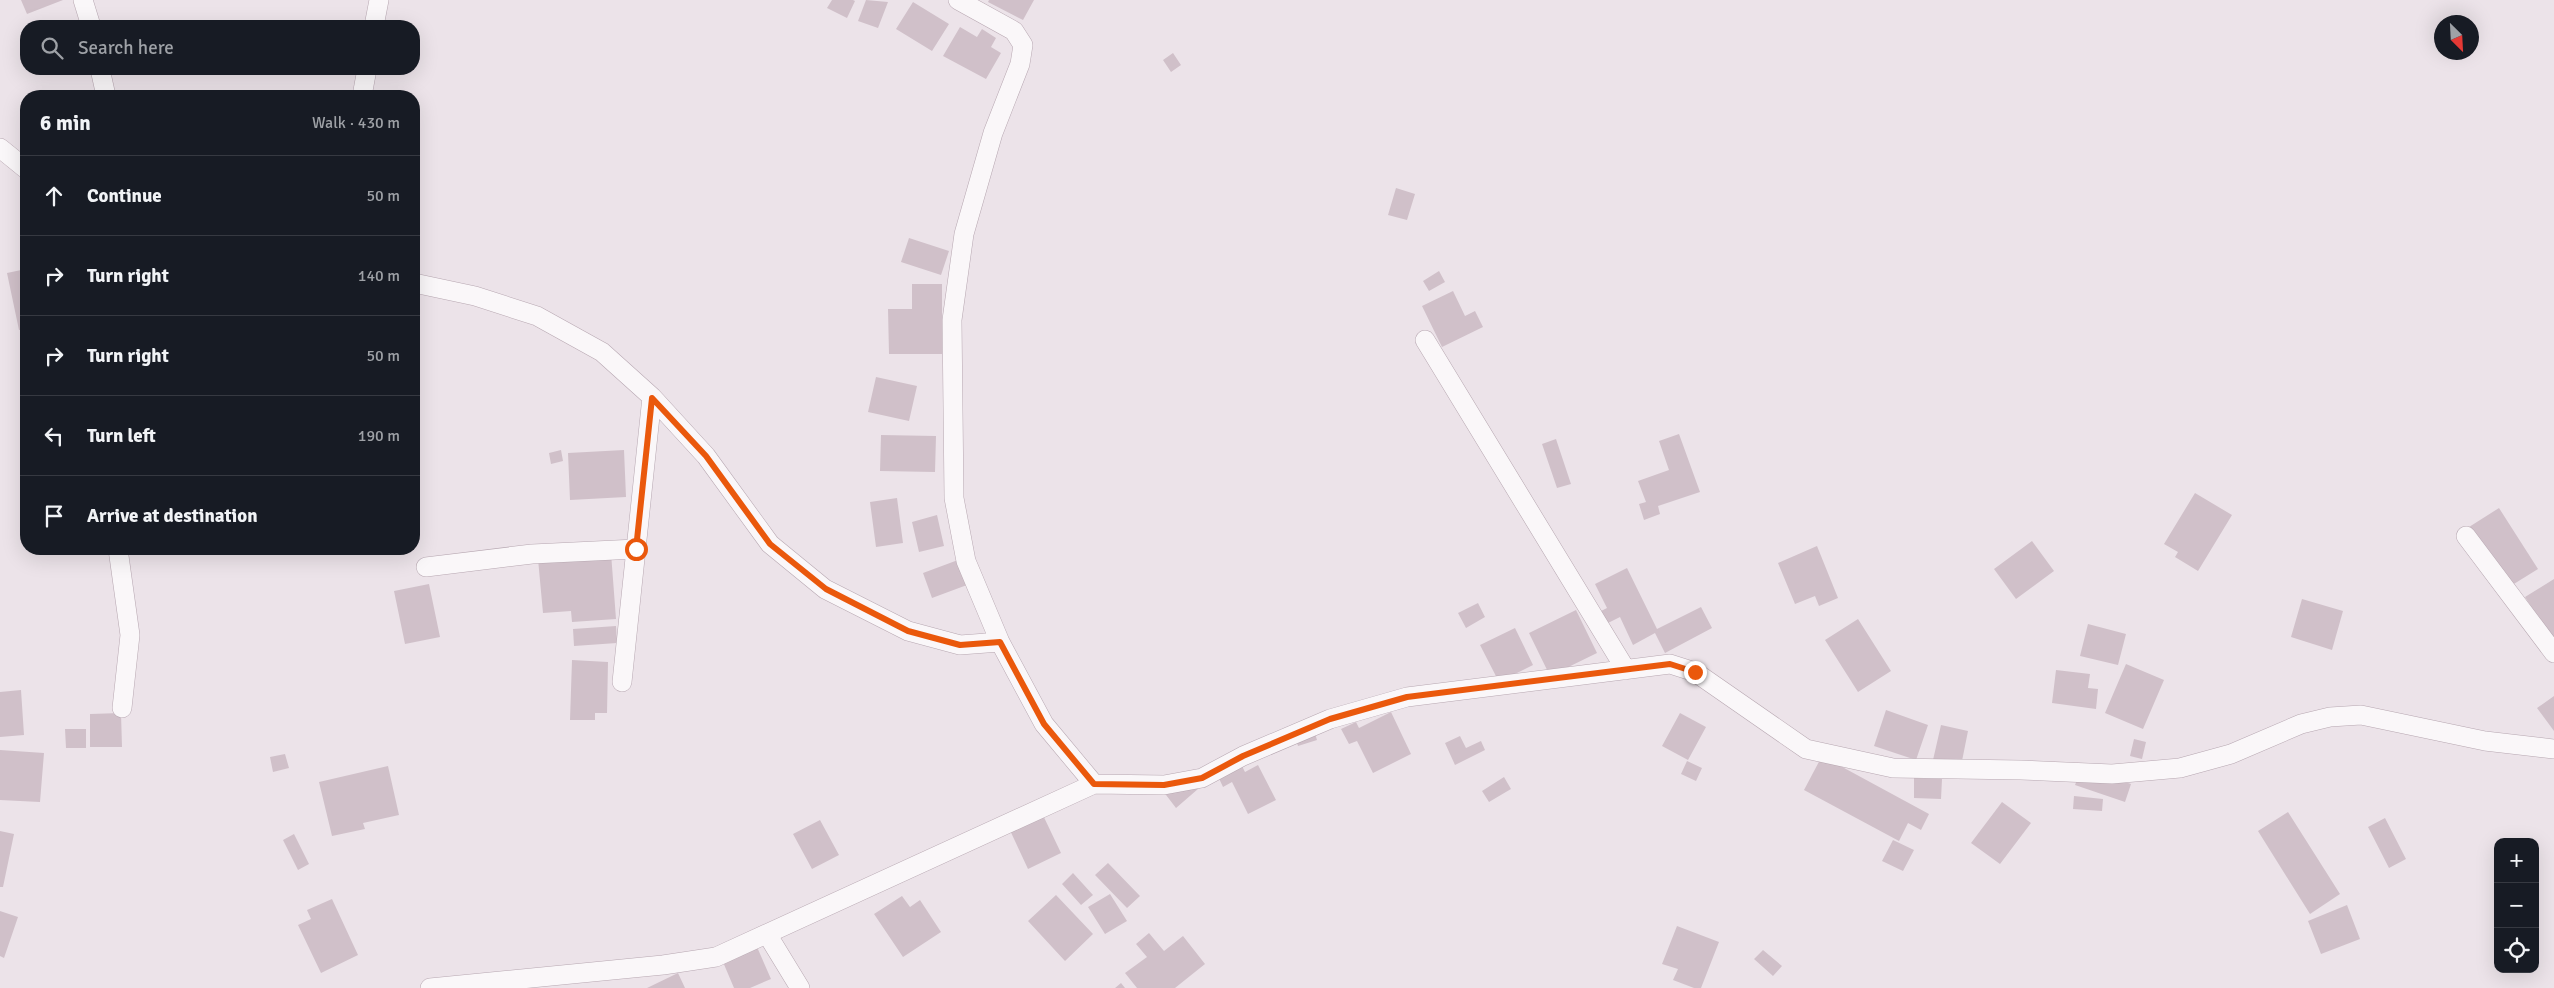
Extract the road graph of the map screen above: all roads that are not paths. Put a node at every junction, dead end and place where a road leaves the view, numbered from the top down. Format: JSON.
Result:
{"nodes":[{"id":1,"x":83,"y":0,"type":"edge"},
{"id":2,"x":379,"y":0,"type":"edge"},
{"id":3,"x":958,"y":0,"type":"edge"},
{"id":4,"x":89,"y":20,"type":"edge"},
{"id":5,"x":375,"y":20,"type":"edge"},
{"id":6,"x":101,"y":75,"type":"edge"},
{"id":7,"x":366,"y":75,"type":"edge"},
{"id":8,"x":105,"y":90,"type":"edge"},
{"id":9,"x":363,"y":90,"type":"edge"},
{"id":10,"x":0,"y":148,"type":"edge"},
{"id":11,"x":20,"y":164,"type":"edge"},
{"id":12,"x":420,"y":284,"type":"edge"},
{"id":13,"x":1425,"y":340,"type":"dead end"},
{"id":14,"x":652,"y":398,"type":"junction"},
{"id":15,"x":2466,"y":536,"type":"dead end"},
{"id":16,"x":636,"y":549,"type":"junction"},
{"id":17,"x":119,"y":555,"type":"edge"},
{"id":18,"x":426,"y":567,"type":"dead end"},
{"id":19,"x":1000,"y":642,"type":"junction"},
{"id":20,"x":2554,"y":652,"type":"edge"},
{"id":21,"x":1626,"y":670,"type":"junction"},
{"id":22,"x":622,"y":682,"type":"dead end"},
{"id":23,"x":122,"y":708,"type":"dead end"},
{"id":24,"x":2554,"y":749,"type":"edge"},
{"id":25,"x":1094,"y":784,"type":"junction"},
{"id":26,"x":768,"y":934,"type":"junction"},
{"id":27,"x":430,"y":988,"type":"edge"},
{"id":28,"x":800,"y":988,"type":"edge"}],
"edges":[{"from":1,"to":4,"type":"street"},
{"from":2,"to":5,"type":"street"},
{"from":3,"to":19,"type":"street"},
{"from":6,"to":8,"type":"street"},
{"from":7,"to":9,"type":"street"},
{"from":10,"to":11,"type":"street"},
{"from":12,"to":14,"type":"street"},
{"from":13,"to":21,"type":"street"},
{"from":14,"to":16,"type":"street"},
{"from":14,"to":19,"type":"street"},
{"from":15,"to":20,"type":"street"},
{"from":16,"to":18,"type":"street"},
{"from":16,"to":22,"type":"street"},
{"from":17,"to":23,"type":"street"},
{"from":19,"to":25,"type":"street"},
{"from":21,"to":24,"type":"street"},
{"from":21,"to":25,"type":"street"},
{"from":25,"to":26,"type":"street"},
{"from":26,"to":27,"type":"street"},
{"from":26,"to":28,"type":"street"}]}
